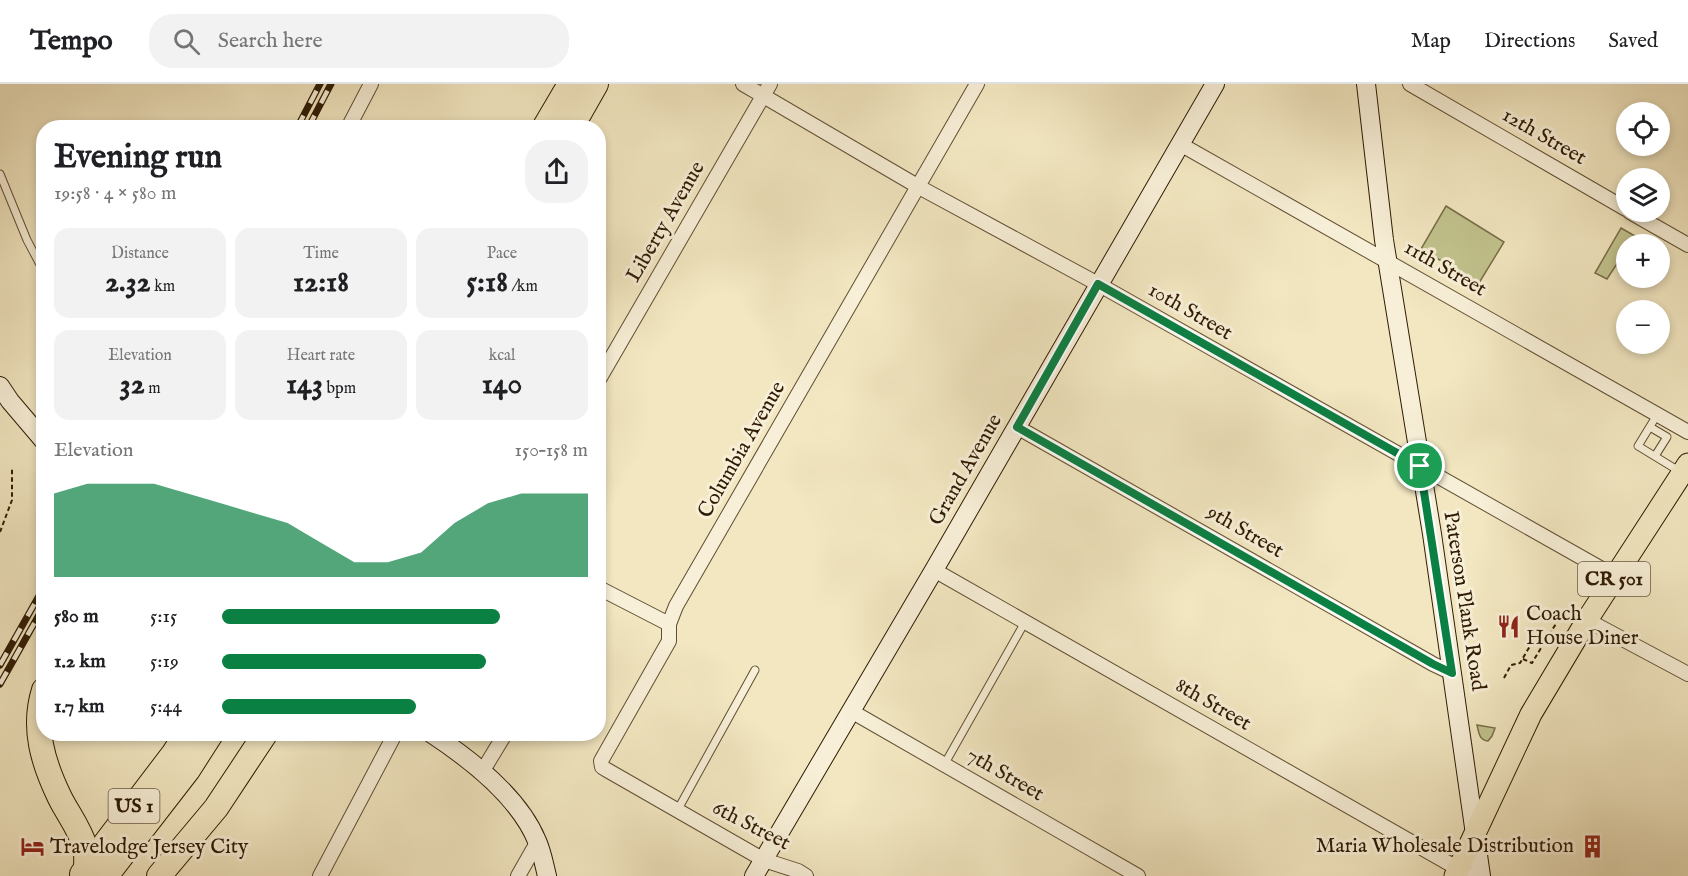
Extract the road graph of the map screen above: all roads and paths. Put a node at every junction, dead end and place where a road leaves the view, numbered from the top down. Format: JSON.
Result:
{"nodes":[{"id":1,"x":371,"y":84,"type":"edge"},
{"id":2,"x":570,"y":84,"type":"edge"},
{"id":3,"x":596,"y":84,"type":"edge"},
{"id":4,"x":743,"y":84,"type":"edge"},
{"id":5,"x":977,"y":84,"type":"edge"},
{"id":6,"x":1215,"y":84,"type":"edge"},
{"id":7,"x":1365,"y":84,"type":"edge"},
{"id":8,"x":1410,"y":84,"type":"edge"},
{"id":9,"x":767,"y":90,"type":"edge"},
{"id":10,"x":582,"y":117,"type":"edge"},
{"id":11,"x":352,"y":120,"type":"edge"},
{"id":12,"x":549,"y":120,"type":"edge"},
{"id":13,"x":1180,"y":144,"type":"junction"},
{"id":14,"x":0,"y":174,"type":"edge"},
{"id":15,"x":919,"y":187,"type":"junction"},
{"id":16,"x":1616,"y":203,"type":"edge"},
{"id":17,"x":1648,"y":222,"type":"edge"},
{"id":18,"x":1688,"y":245,"type":"edge"},
{"id":19,"x":36,"y":257,"type":"edge"},
{"id":20,"x":1387,"y":261,"type":"junction"},
{"id":21,"x":1098,"y":284,"type":"junction"},
{"id":22,"x":606,"y":367,"type":"edge"},
{"id":23,"x":0,"y":386,"type":"edge"},
{"id":24,"x":1654,"y":421,"type":"junction"},
{"id":25,"x":1017,"y":427,"type":"junction"},
{"id":26,"x":36,"y":432,"type":"edge"},
{"id":27,"x":1688,"y":432,"type":"edge"},
{"id":28,"x":1656,"y":456,"type":"junction"},
{"id":29,"x":1420,"y":466,"type":"junction"},
{"id":30,"x":12,"y":467,"type":"dead end"},
{"id":31,"x":1684,"y":475,"type":"edge"},
{"id":32,"x":0,"y":532,"type":"edge"},
{"id":33,"x":934,"y":570,"type":"junction"},
{"id":34,"x":1616,"y":577,"type":"junction"},
{"id":35,"x":606,"y":592,"type":"edge"},
{"id":36,"x":1566,"y":608,"type":"dead end"},
{"id":37,"x":1587,"y":620,"type":"junction"},
{"id":38,"x":1025,"y":622,"type":"junction"},
{"id":39,"x":669,"y":624,"type":"junction"},
{"id":40,"x":1547,"y":638,"type":"junction"},
{"id":41,"x":1522,"y":659,"type":"junction"},
{"id":42,"x":755,"y":670,"type":"dead end"},
{"id":43,"x":1452,"y":673,"type":"junction"},
{"id":44,"x":1688,"y":674,"type":"edge"},
{"id":45,"x":1504,"y":678,"type":"dead end"},
{"id":46,"x":851,"y":711,"type":"junction"},
{"id":47,"x":40,"y":741,"type":"edge"},
{"id":48,"x":182,"y":741,"type":"edge"},
{"id":49,"x":207,"y":741,"type":"edge"},
{"id":50,"x":260,"y":741,"type":"edge"},
{"id":51,"x":392,"y":741,"type":"edge"},
{"id":52,"x":441,"y":741,"type":"edge"},
{"id":53,"x":501,"y":741,"type":"edge"},
{"id":54,"x":944,"y":765,"type":"junction"},
{"id":55,"x":482,"y":772,"type":"junction"},
{"id":56,"x":677,"y":811,"type":"junction"},
{"id":57,"x":1476,"y":833,"type":"junction"},
{"id":58,"x":538,"y":841,"type":"junction"},
{"id":59,"x":764,"y":860,"type":"junction"},
{"id":60,"x":91,"y":874,"type":"edge"},
{"id":61,"x":162,"y":874,"type":"edge"},
{"id":62,"x":1461,"y":874,"type":"edge"},
{"id":63,"x":320,"y":876,"type":"edge"},
{"id":64,"x":518,"y":876,"type":"edge"},
{"id":65,"x":548,"y":876,"type":"edge"},
{"id":66,"x":754,"y":876,"type":"edge"},
{"id":67,"x":806,"y":876,"type":"edge"},
{"id":68,"x":1138,"y":876,"type":"edge"},
{"id":69,"x":1481,"y":876,"type":"edge"}],
"edges":[{"from":1,"to":11,"type":"street"},
{"from":2,"to":12,"type":"highway"},
{"from":3,"to":10,"type":"highway"},
{"from":4,"to":9,"type":"street","name":"10th Street"},
{"from":5,"to":15,"type":"street","name":"Columbia Avenue"},
{"from":6,"to":13,"type":"main road","name":"Grand Avenue"},
{"from":7,"to":20,"type":"main road","name":"Paterson Plank Road"},
{"from":8,"to":16,"type":"street","name":"12th Street"},
{"from":9,"to":15,"type":"street","name":"10th Street"},
{"from":9,"to":22,"type":"street","name":"Liberty Avenue"},
{"from":13,"to":20,"type":"street","name":"11th Street"},
{"from":13,"to":21,"type":"main road","name":"Grand Avenue"},
{"from":14,"to":19,"type":"lane"},
{"from":15,"to":21,"type":"street","name":"10th Street"},
{"from":15,"to":39,"type":"street","name":"Columbia Avenue"},
{"from":17,"to":18,"type":"street"},
{"from":20,"to":24,"type":"street","name":"11th Street"},
{"from":20,"to":29,"type":"main road","name":"Paterson Plank Road"},
{"from":21,"to":25,"type":"main road","name":"Grand Avenue"},
{"from":21,"to":29,"type":"street","name":"10th Street"},
{"from":23,"to":26,"type":"main road"},
{"from":24,"to":27,"type":"street","name":"11th Street"},
{"from":24,"to":28,"type":"lane"},
{"from":24,"to":28,"type":"lane"},
{"from":25,"to":33,"type":"main road","name":"Grand Avenue"},
{"from":25,"to":43,"type":"street","name":"9th Street"},
{"from":28,"to":31,"type":"lane"},
{"from":29,"to":34,"type":"street","name":"10th Street"},
{"from":29,"to":43,"type":"main road","name":"Paterson Plank Road"},
{"from":30,"to":32,"type":"path"},
{"from":31,"to":34,"type":"main road","number":"CR 501"},
{"from":33,"to":38,"type":"street","name":"8th Street"},
{"from":33,"to":46,"type":"main road","name":"Grand Avenue"},
{"from":34,"to":37,"type":"main road","number":"CR 501"},
{"from":35,"to":39,"type":"street"},
{"from":36,"to":40,"type":"path"},
{"from":37,"to":44,"type":"street"},
{"from":37,"to":57,"type":"main road","number":"CR 501"},
{"from":38,"to":54,"type":"lane"},
{"from":38,"to":62,"type":"street","name":"8th Street"},
{"from":39,"to":56,"type":"street","name":"Columbia Avenue"},
{"from":40,"to":41,"type":"path"},
{"from":40,"to":41,"type":"path"},
{"from":41,"to":45,"type":"path"},
{"from":42,"to":56,"type":"lane"},
{"from":43,"to":57,"type":"main road","name":"Paterson Plank Road"},
{"from":46,"to":54,"type":"street","name":"7th Street"},
{"from":46,"to":59,"type":"main road","name":"Grand Avenue"},
{"from":47,"to":60,"type":"highway"},
{"from":48,"to":60,"type":"highway","number":"US 1"},
{"from":49,"to":60,"type":"highway","number":"US 1"},
{"from":50,"to":61,"type":"highway"},
{"from":51,"to":63,"type":"street"},
{"from":52,"to":55,"type":"main road"},
{"from":53,"to":55,"type":"street"},
{"from":54,"to":68,"type":"street","name":"7th Street"},
{"from":55,"to":58,"type":"main road"},
{"from":56,"to":59,"type":"street","name":"6th Street"},
{"from":57,"to":62,"type":"main road","number":"CR 501"},
{"from":57,"to":69,"type":"main road","name":"Paterson Plank Road"},
{"from":58,"to":64,"type":"street"},
{"from":58,"to":65,"type":"main road"},
{"from":59,"to":66,"type":"main road","name":"Grand Avenue"},
{"from":59,"to":67,"type":"street","name":"6th Street"}]}
